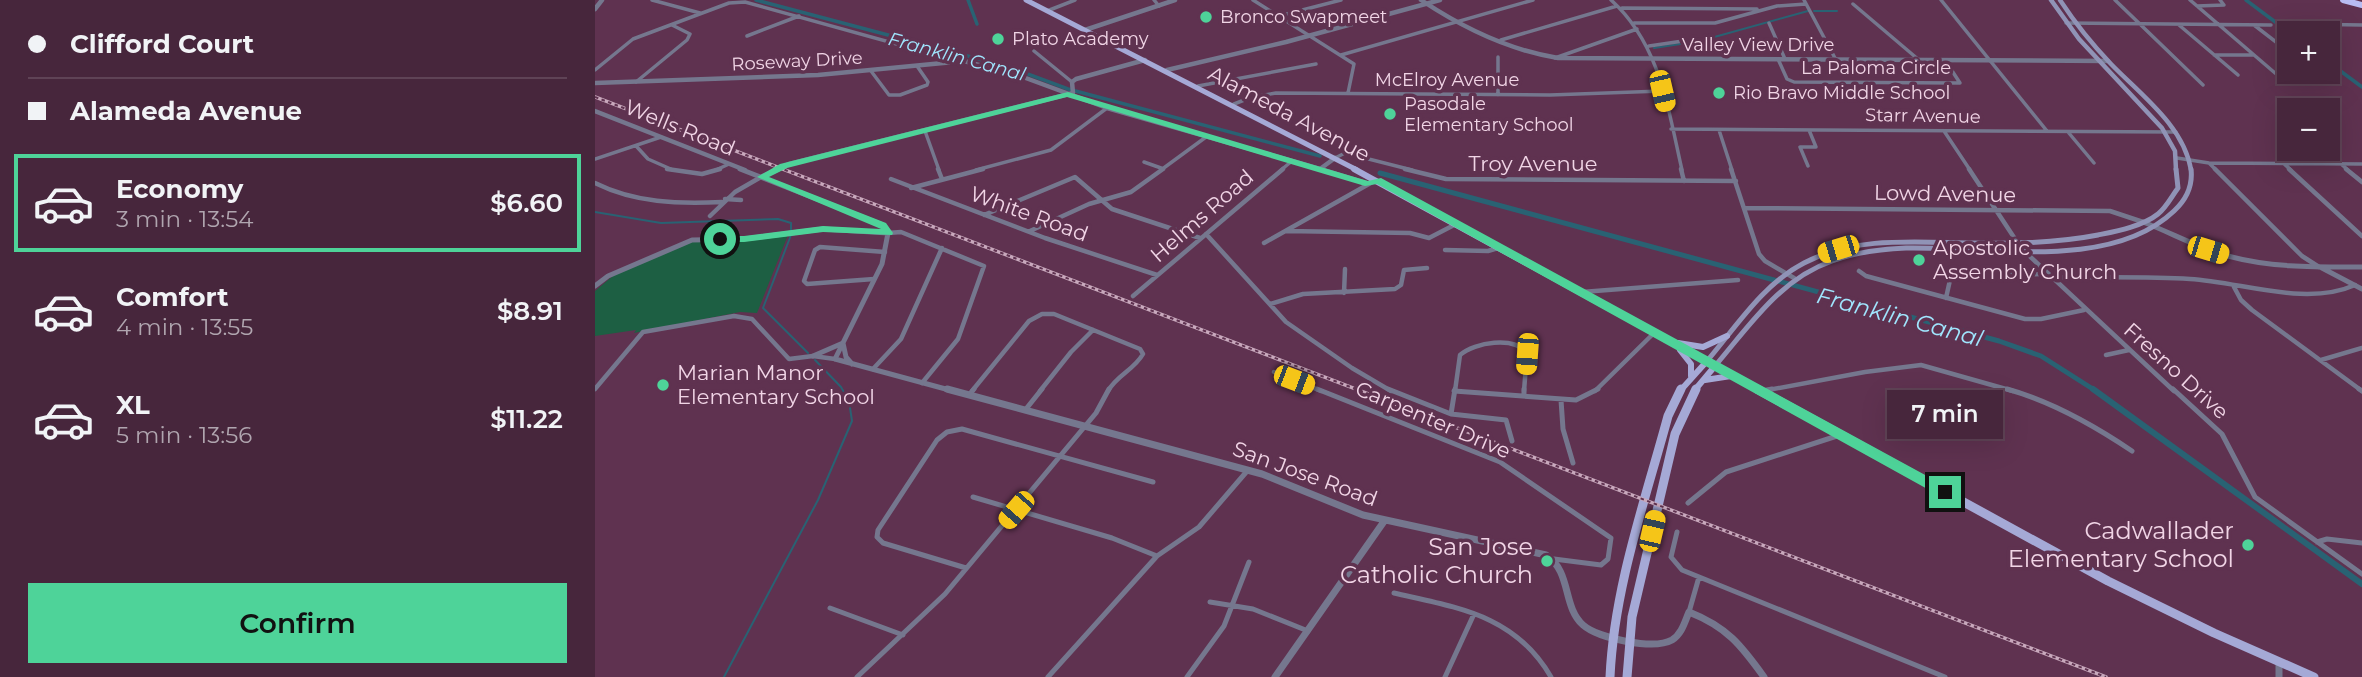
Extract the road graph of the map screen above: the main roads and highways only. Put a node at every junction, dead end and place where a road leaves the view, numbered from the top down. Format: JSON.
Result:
{"nodes":[{"id":1,"x":1026,"y":0,"type":"edge"},
{"id":2,"x":2051,"y":0,"type":"edge"},
{"id":3,"x":2060,"y":0,"type":"edge"},
{"id":4,"x":2343,"y":0,"type":"edge"},
{"id":5,"x":2360,"y":2,"type":"edge"},
{"id":6,"x":1727,"y":336,"type":"junction"},
{"id":7,"x":1672,"y":342,"type":"junction"},
{"id":8,"x":1707,"y":361,"type":"junction"},
{"id":9,"x":1715,"y":366,"type":"junction"},
{"id":10,"x":1691,"y":376,"type":"junction"},
{"id":11,"x":1736,"y":376,"type":"junction"},
{"id":12,"x":1701,"y":382,"type":"junction"},
{"id":13,"x":1610,"y":677,"type":"edge"},
{"id":14,"x":1627,"y":677,"type":"edge"},
{"id":15,"x":2314,"y":677,"type":"edge"}],
"edges":[{"from":1,"to":7,"type":"main road","name":"Alameda Avenue"},
{"from":2,"to":6,"type":"main road"},
{"from":3,"to":9,"type":"main road"},
{"from":4,"to":5,"type":"highway"},
{"from":6,"to":7,"type":"main road"},
{"from":6,"to":8,"type":"main road"},
{"from":7,"to":8,"type":"main road","name":"Alameda Avenue"},
{"from":7,"to":10,"type":"main road"},
{"from":8,"to":9,"type":"main road","name":"Alameda Avenue"},
{"from":8,"to":10,"type":"main road"},
{"from":9,"to":11,"type":"main road","name":"Alameda Avenue"},
{"from":9,"to":12,"type":"main road"},
{"from":10,"to":13,"type":"main road"},
{"from":11,"to":12,"type":"main road"},
{"from":11,"to":15,"type":"main road","name":"Alameda Avenue"},
{"from":12,"to":14,"type":"main road"}]}
